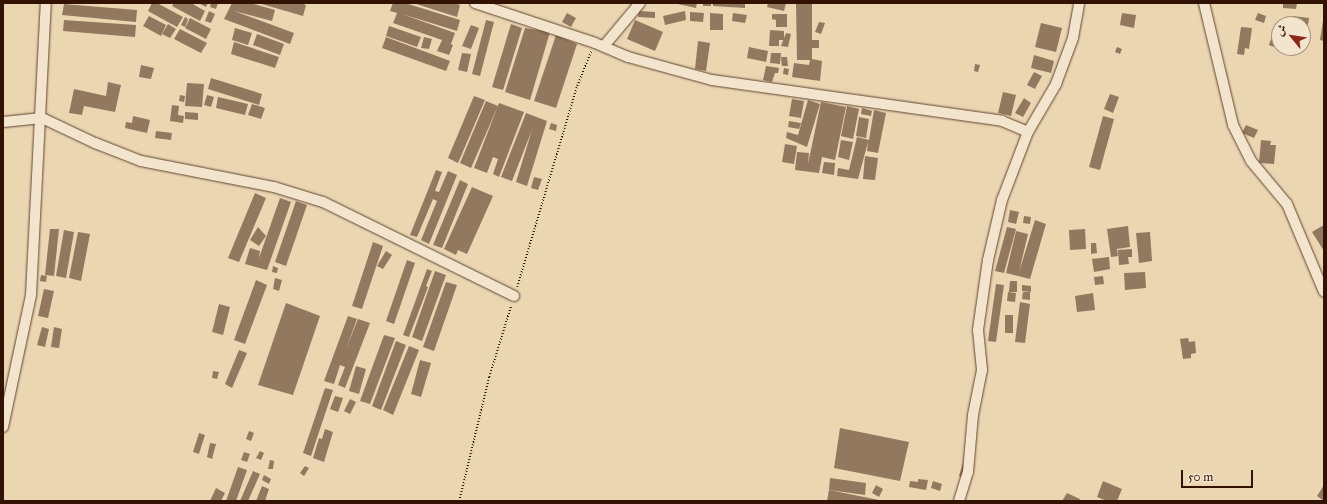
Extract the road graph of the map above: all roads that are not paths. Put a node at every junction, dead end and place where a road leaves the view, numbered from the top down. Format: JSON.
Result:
{"nodes":[{"id":1,"x":46,"y":3,"type":"edge"},
{"id":2,"x":475,"y":3,"type":"edge"},
{"id":3,"x":640,"y":3,"type":"edge"},
{"id":4,"x":1079,"y":3,"type":"edge"},
{"id":5,"x":1204,"y":3,"type":"edge"},
{"id":6,"x":600,"y":44,"type":"junction"},
{"id":7,"x":42,"y":118,"type":"junction"},
{"id":8,"x":3,"y":122,"type":"edge"},
{"id":9,"x":1028,"y":132,"type":"junction"},
{"id":10,"x":1324,"y":292,"type":"edge"},
{"id":11,"x":514,"y":296,"type":"road end"},
{"id":12,"x":3,"y":427,"type":"edge"},
{"id":13,"x":959,"y":501,"type":"edge"}],
"edges":[{"from":1,"to":7,"type":"street"},
{"from":2,"to":6,"type":"street"},
{"from":3,"to":6,"type":"street"},
{"from":4,"to":9,"type":"street"},
{"from":5,"to":10,"type":"street"},
{"from":6,"to":9,"type":"street"},
{"from":7,"to":8,"type":"street"},
{"from":7,"to":11,"type":"street"},
{"from":7,"to":12,"type":"street"},
{"from":9,"to":13,"type":"street"}]}
